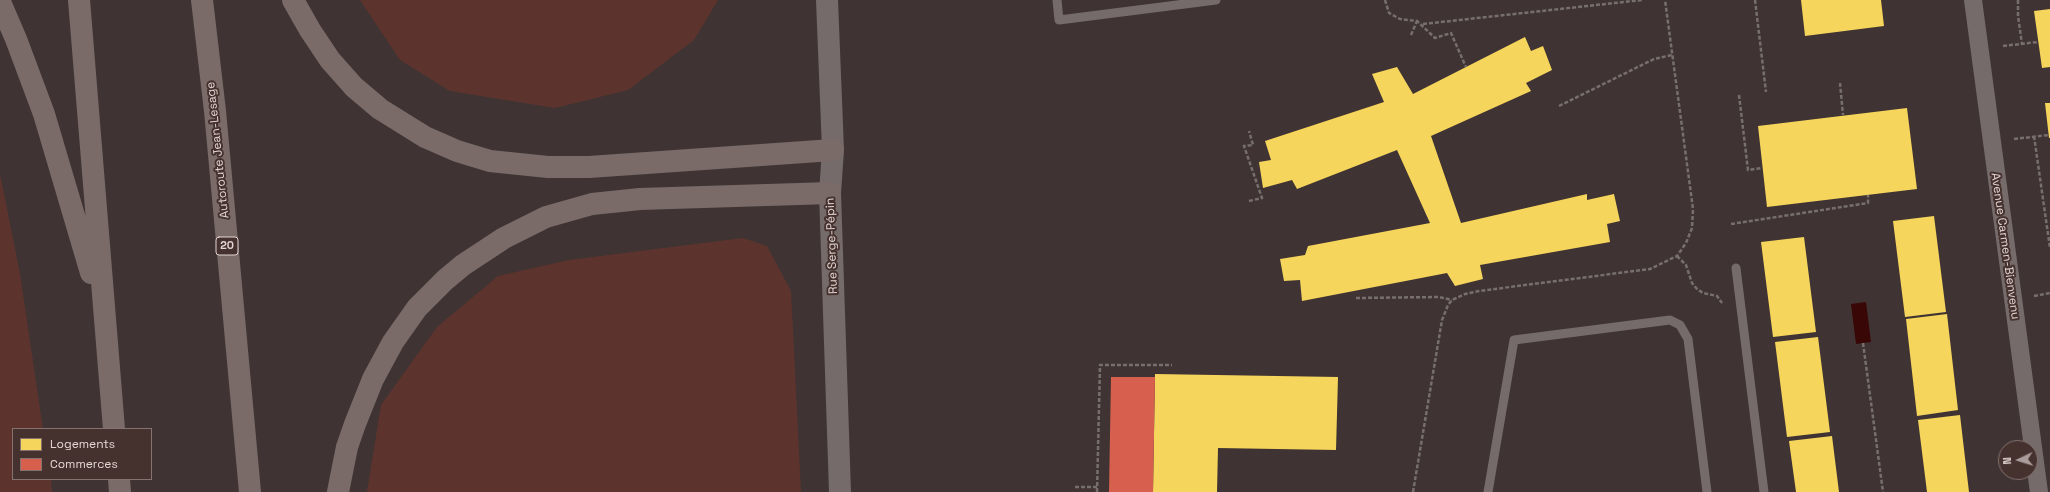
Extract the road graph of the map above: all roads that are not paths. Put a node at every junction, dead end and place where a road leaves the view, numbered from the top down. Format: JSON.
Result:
{"nodes":[{"id":1,"x":80,"y":0,"type":"edge"},
{"id":2,"x":202,"y":0,"type":"edge"},
{"id":3,"x":293,"y":0,"type":"edge"},
{"id":4,"x":827,"y":0,"type":"edge"},
{"id":5,"x":1057,"y":0,"type":"edge"},
{"id":6,"x":1216,"y":0,"type":"edge"},
{"id":7,"x":1973,"y":0,"type":"edge"},
{"id":8,"x":0,"y":2,"type":"edge"},
{"id":9,"x":1187,"y":2,"type":"edge"},
{"id":10,"x":833,"y":150,"type":"junction"},
{"id":11,"x":830,"y":193,"type":"junction"},
{"id":12,"x":1736,"y":268,"type":"dead end"},
{"id":13,"x":104,"y":317,"type":"junction"},
{"id":14,"x":114,"y":428,"type":"edge"},
{"id":15,"x":119,"y":480,"type":"edge"},
{"id":16,"x":120,"y":492,"type":"edge"},
{"id":17,"x":250,"y":492,"type":"edge"},
{"id":18,"x":338,"y":492,"type":"edge"},
{"id":19,"x":840,"y":492,"type":"edge"},
{"id":20,"x":1488,"y":492,"type":"edge"},
{"id":21,"x":1707,"y":492,"type":"edge"},
{"id":22,"x":1764,"y":492,"type":"edge"},
{"id":23,"x":2039,"y":492,"type":"edge"}],
"edges":[{"from":1,"to":13,"type":"highway"},
{"from":2,"to":17,"type":"highway","name":"Autoroute Jean-Lesage","number":"20"},
{"from":3,"to":10,"type":"highway"},
{"from":4,"to":10,"type":"street","name":"Rue Serge-Pépin"},
{"from":5,"to":9,"type":"lane"},
{"from":6,"to":9,"type":"lane"},
{"from":7,"to":23,"type":"street","name":"Avenue Carmen-Bienvenu"},
{"from":8,"to":13,"type":"highway"},
{"from":10,"to":11,"type":"street","name":"Rue Serge-Pépin"},
{"from":11,"to":18,"type":"highway"},
{"from":11,"to":19,"type":"street","name":"Rue Serge-Pépin"},
{"from":12,"to":22,"type":"lane"},
{"from":13,"to":14,"type":"highway"},
{"from":15,"to":16,"type":"highway"},
{"from":20,"to":21,"type":"lane"}]}
